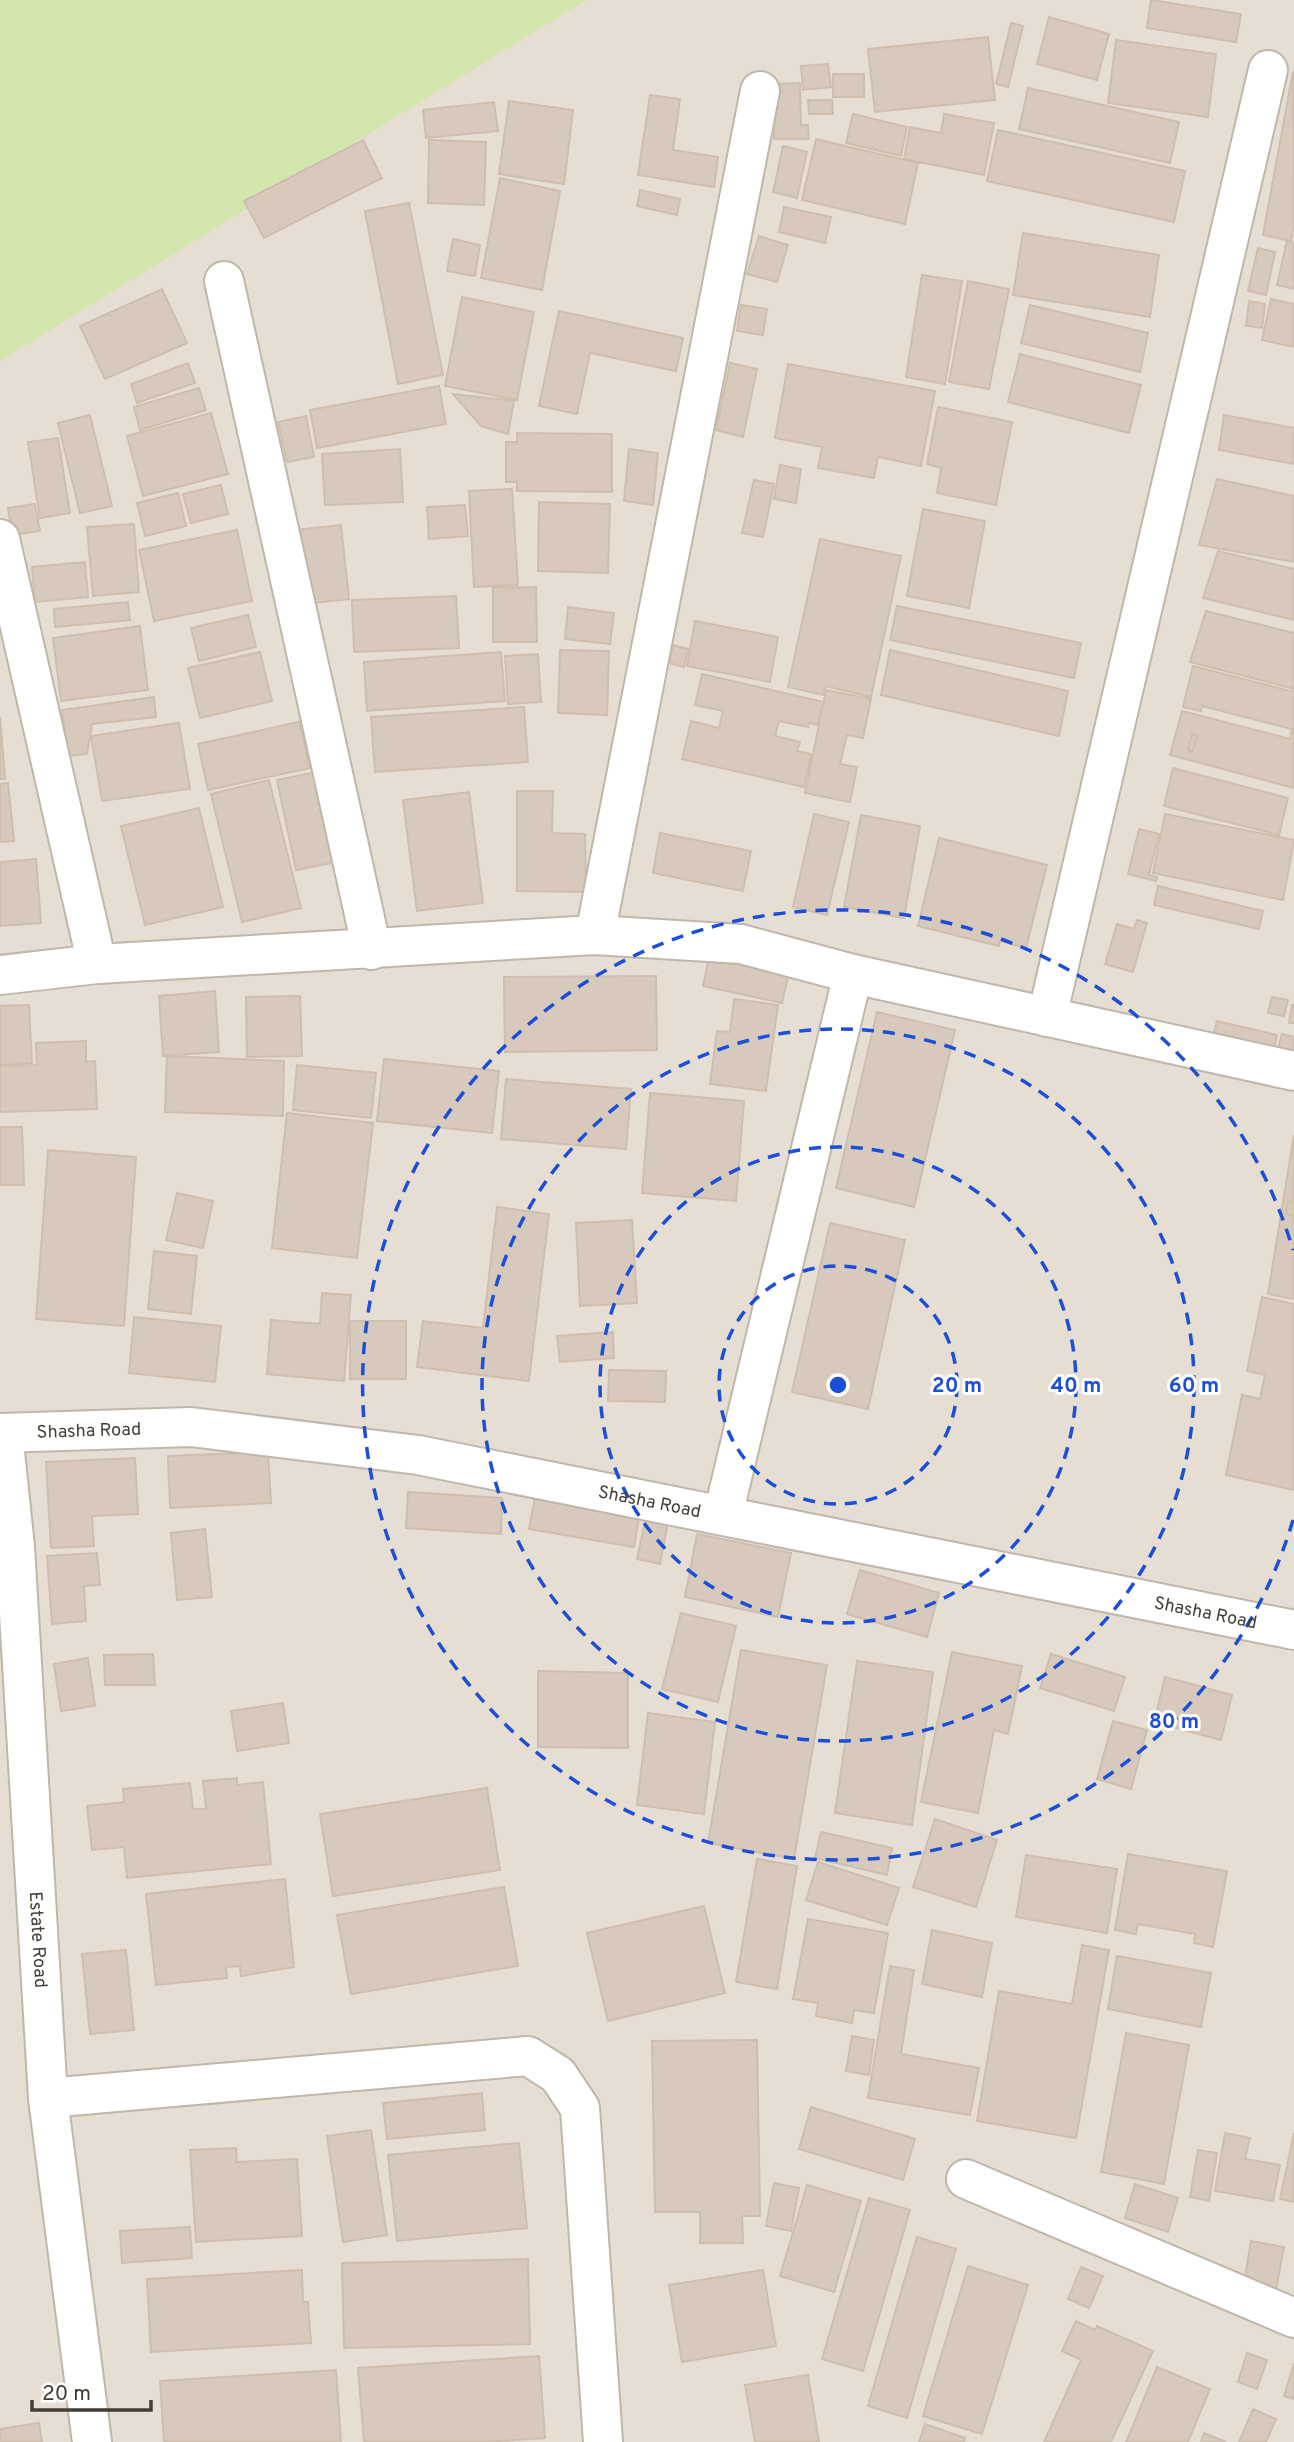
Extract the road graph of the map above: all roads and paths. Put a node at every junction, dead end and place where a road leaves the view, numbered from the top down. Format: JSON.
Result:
{"nodes":[{"id":1,"x":1268,"y":70,"type":"dead end"},
{"id":2,"x":760,"y":91,"type":"dead end"},
{"id":3,"x":224,"y":281,"type":"dead end"},
{"id":4,"x":0,"y":539,"type":"edge"},
{"id":5,"x":594,"y":935,"type":"junction"},
{"id":6,"x":372,"y":950,"type":"junction"},
{"id":7,"x":97,"y":964,"type":"junction"},
{"id":8,"x":853,"y":974,"type":"junction"},
{"id":9,"x":0,"y":975,"type":"edge"},
{"id":10,"x":1047,"y":1017,"type":"junction"},
{"id":11,"x":1294,"y":1070,"type":"edge"},
{"id":12,"x":2,"y":1433,"type":"edge"},
{"id":13,"x":723,"y":1514,"type":"junction"},
{"id":14,"x":1294,"y":1630,"type":"edge"},
{"id":15,"x":48,"y":2098,"type":"junction"},
{"id":16,"x":966,"y":2179,"type":"dead end"},
{"id":17,"x":1294,"y":2318,"type":"edge"},
{"id":18,"x":92,"y":2442,"type":"edge"},
{"id":19,"x":603,"y":2442,"type":"edge"}],
"edges":[{"from":1,"to":10,"type":"street"},
{"from":2,"to":5,"type":"street"},
{"from":3,"to":6,"type":"street"},
{"from":4,"to":7,"type":"street"},
{"from":5,"to":6,"type":"street"},
{"from":5,"to":8,"type":"street"},
{"from":6,"to":7,"type":"street"},
{"from":7,"to":9,"type":"street"},
{"from":8,"to":10,"type":"street"},
{"from":8,"to":13,"type":"street"},
{"from":10,"to":11,"type":"street"},
{"from":12,"to":13,"type":"street","name":"Shasha Road"},
{"from":12,"to":15,"type":"street","name":"Estate Road"},
{"from":13,"to":14,"type":"street","name":"Shasha Road"},
{"from":15,"to":18,"type":"street","name":"Estate Road"},
{"from":15,"to":19,"type":"street"},
{"from":16,"to":17,"type":"street"}]}
